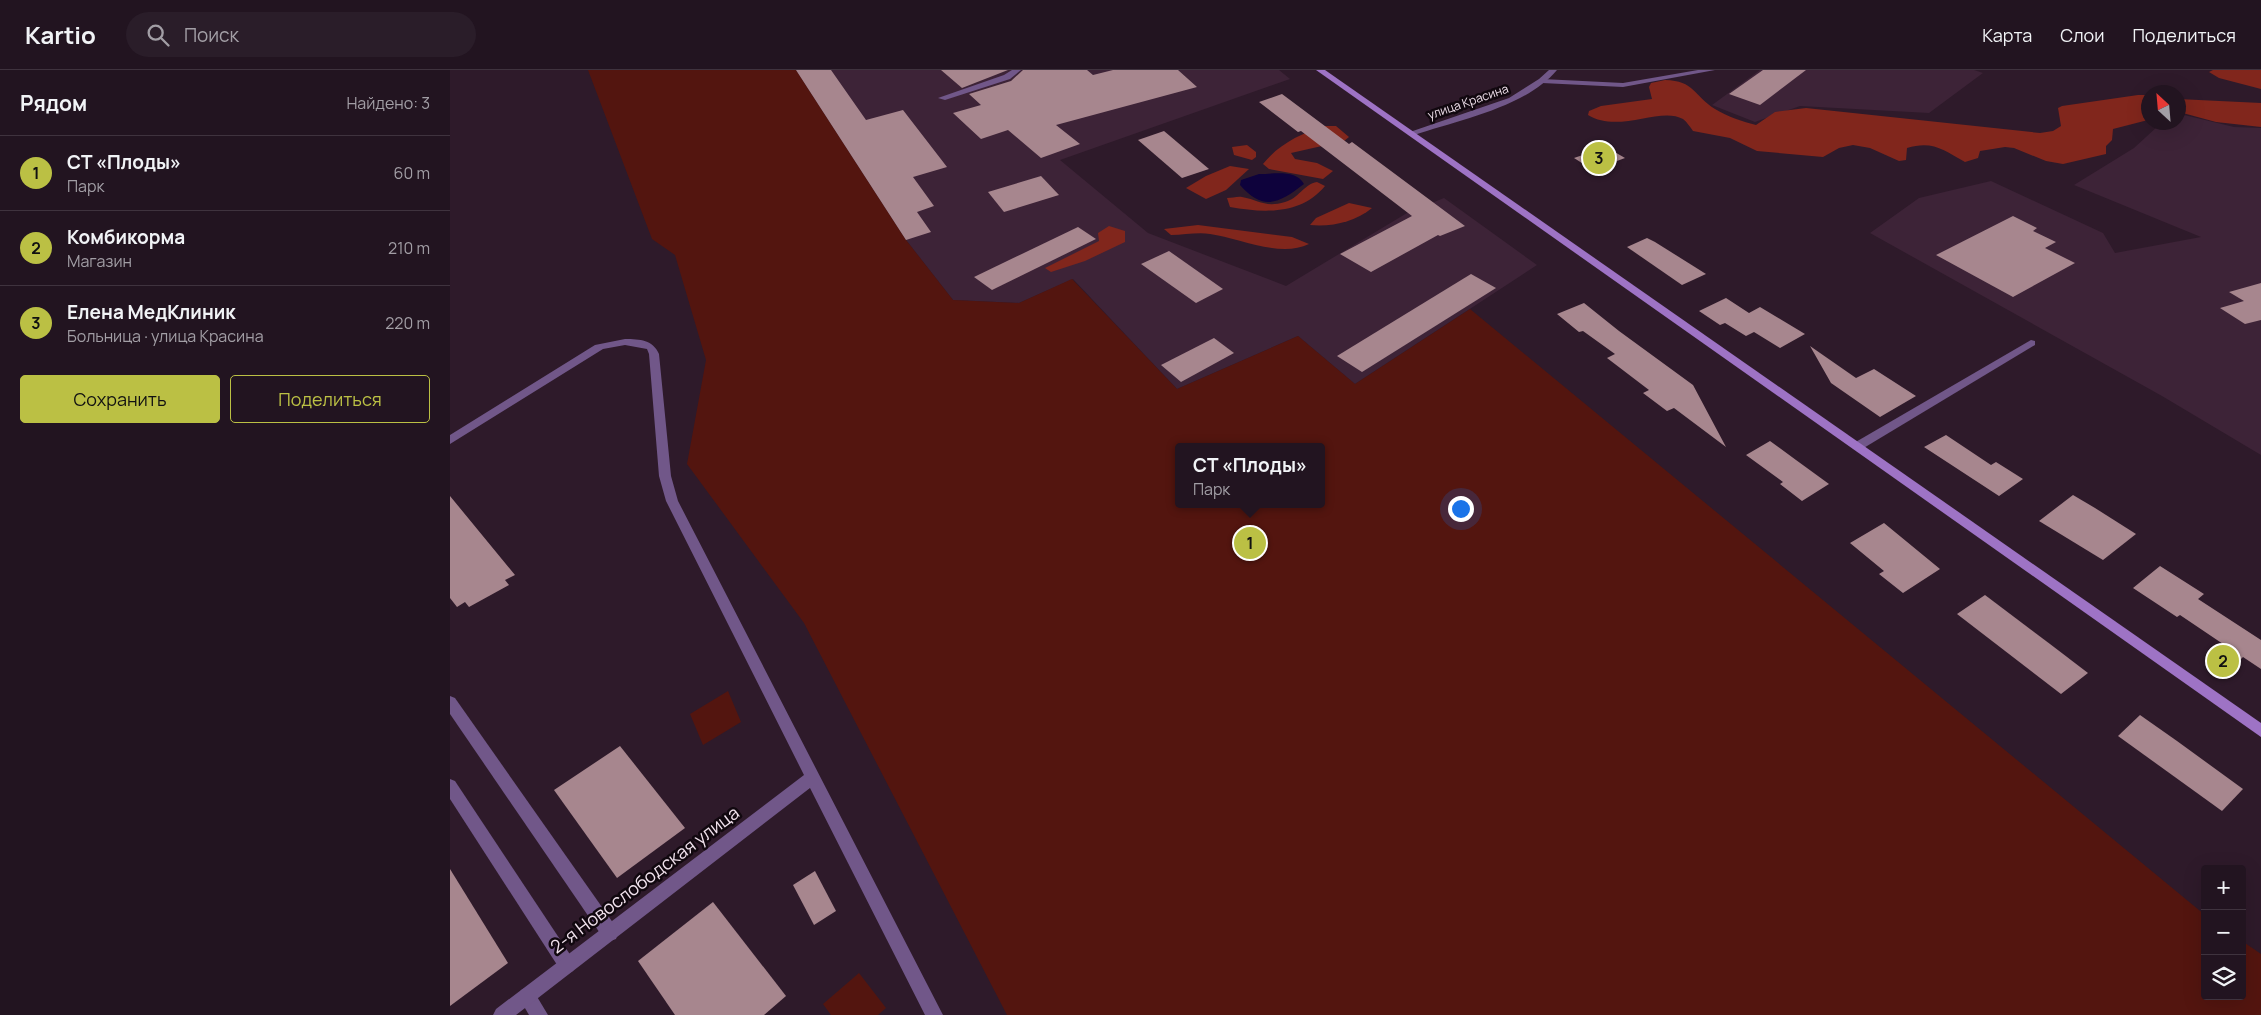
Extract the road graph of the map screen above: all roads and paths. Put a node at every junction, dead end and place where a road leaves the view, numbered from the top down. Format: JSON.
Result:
{"nodes":[{"id":1,"x":1017,"y":70,"type":"edge"},
{"id":2,"x":1320,"y":70,"type":"edge"},
{"id":3,"x":1553,"y":70,"type":"edge"},
{"id":4,"x":1711,"y":70,"type":"edge"},
{"id":5,"x":1542,"y":81,"type":"junction"},
{"id":6,"x":942,"y":98,"type":"dead end"},
{"id":7,"x":1411,"y":133,"type":"junction"},
{"id":8,"x":2031,"y":343,"type":"dead end"},
{"id":9,"x":450,"y":440,"type":"edge"},
{"id":10,"x":1858,"y":446,"type":"junction"},
{"id":11,"x":450,"y":702,"type":"edge"},
{"id":12,"x":2261,"y":731,"type":"edge"},
{"id":13,"x":812,"y":778,"type":"junction"},
{"id":14,"x":450,"y":786,"type":"edge"},
{"id":15,"x":610,"y":932,"type":"junction"},
{"id":16,"x":567,"y":965,"type":"junction"},
{"id":17,"x":527,"y":996,"type":"junction"},
{"id":18,"x":502,"y":1015,"type":"edge"},
{"id":19,"x":539,"y":1015,"type":"edge"},
{"id":20,"x":934,"y":1015,"type":"edge"}],
"edges":[{"from":1,"to":6,"type":"street"},
{"from":2,"to":7,"type":"main road"},
{"from":3,"to":5,"type":"street","name":"улица Красина"},
{"from":4,"to":5,"type":"street"},
{"from":5,"to":7,"type":"street","name":"улица Красина"},
{"from":7,"to":10,"type":"main road"},
{"from":8,"to":10,"type":"street"},
{"from":9,"to":13,"type":"street"},
{"from":10,"to":12,"type":"main road"},
{"from":11,"to":15,"type":"street"},
{"from":13,"to":15,"type":"street","name":"2-я Новослободская улица"},
{"from":13,"to":20,"type":"street"},
{"from":14,"to":16,"type":"street"},
{"from":15,"to":16,"type":"street","name":"2-я Новослободская улица"},
{"from":16,"to":17,"type":"street","name":"2-я Новослободская улица"},
{"from":17,"to":18,"type":"street","name":"2-я Новослободская улица"},
{"from":17,"to":19,"type":"street"}]}
